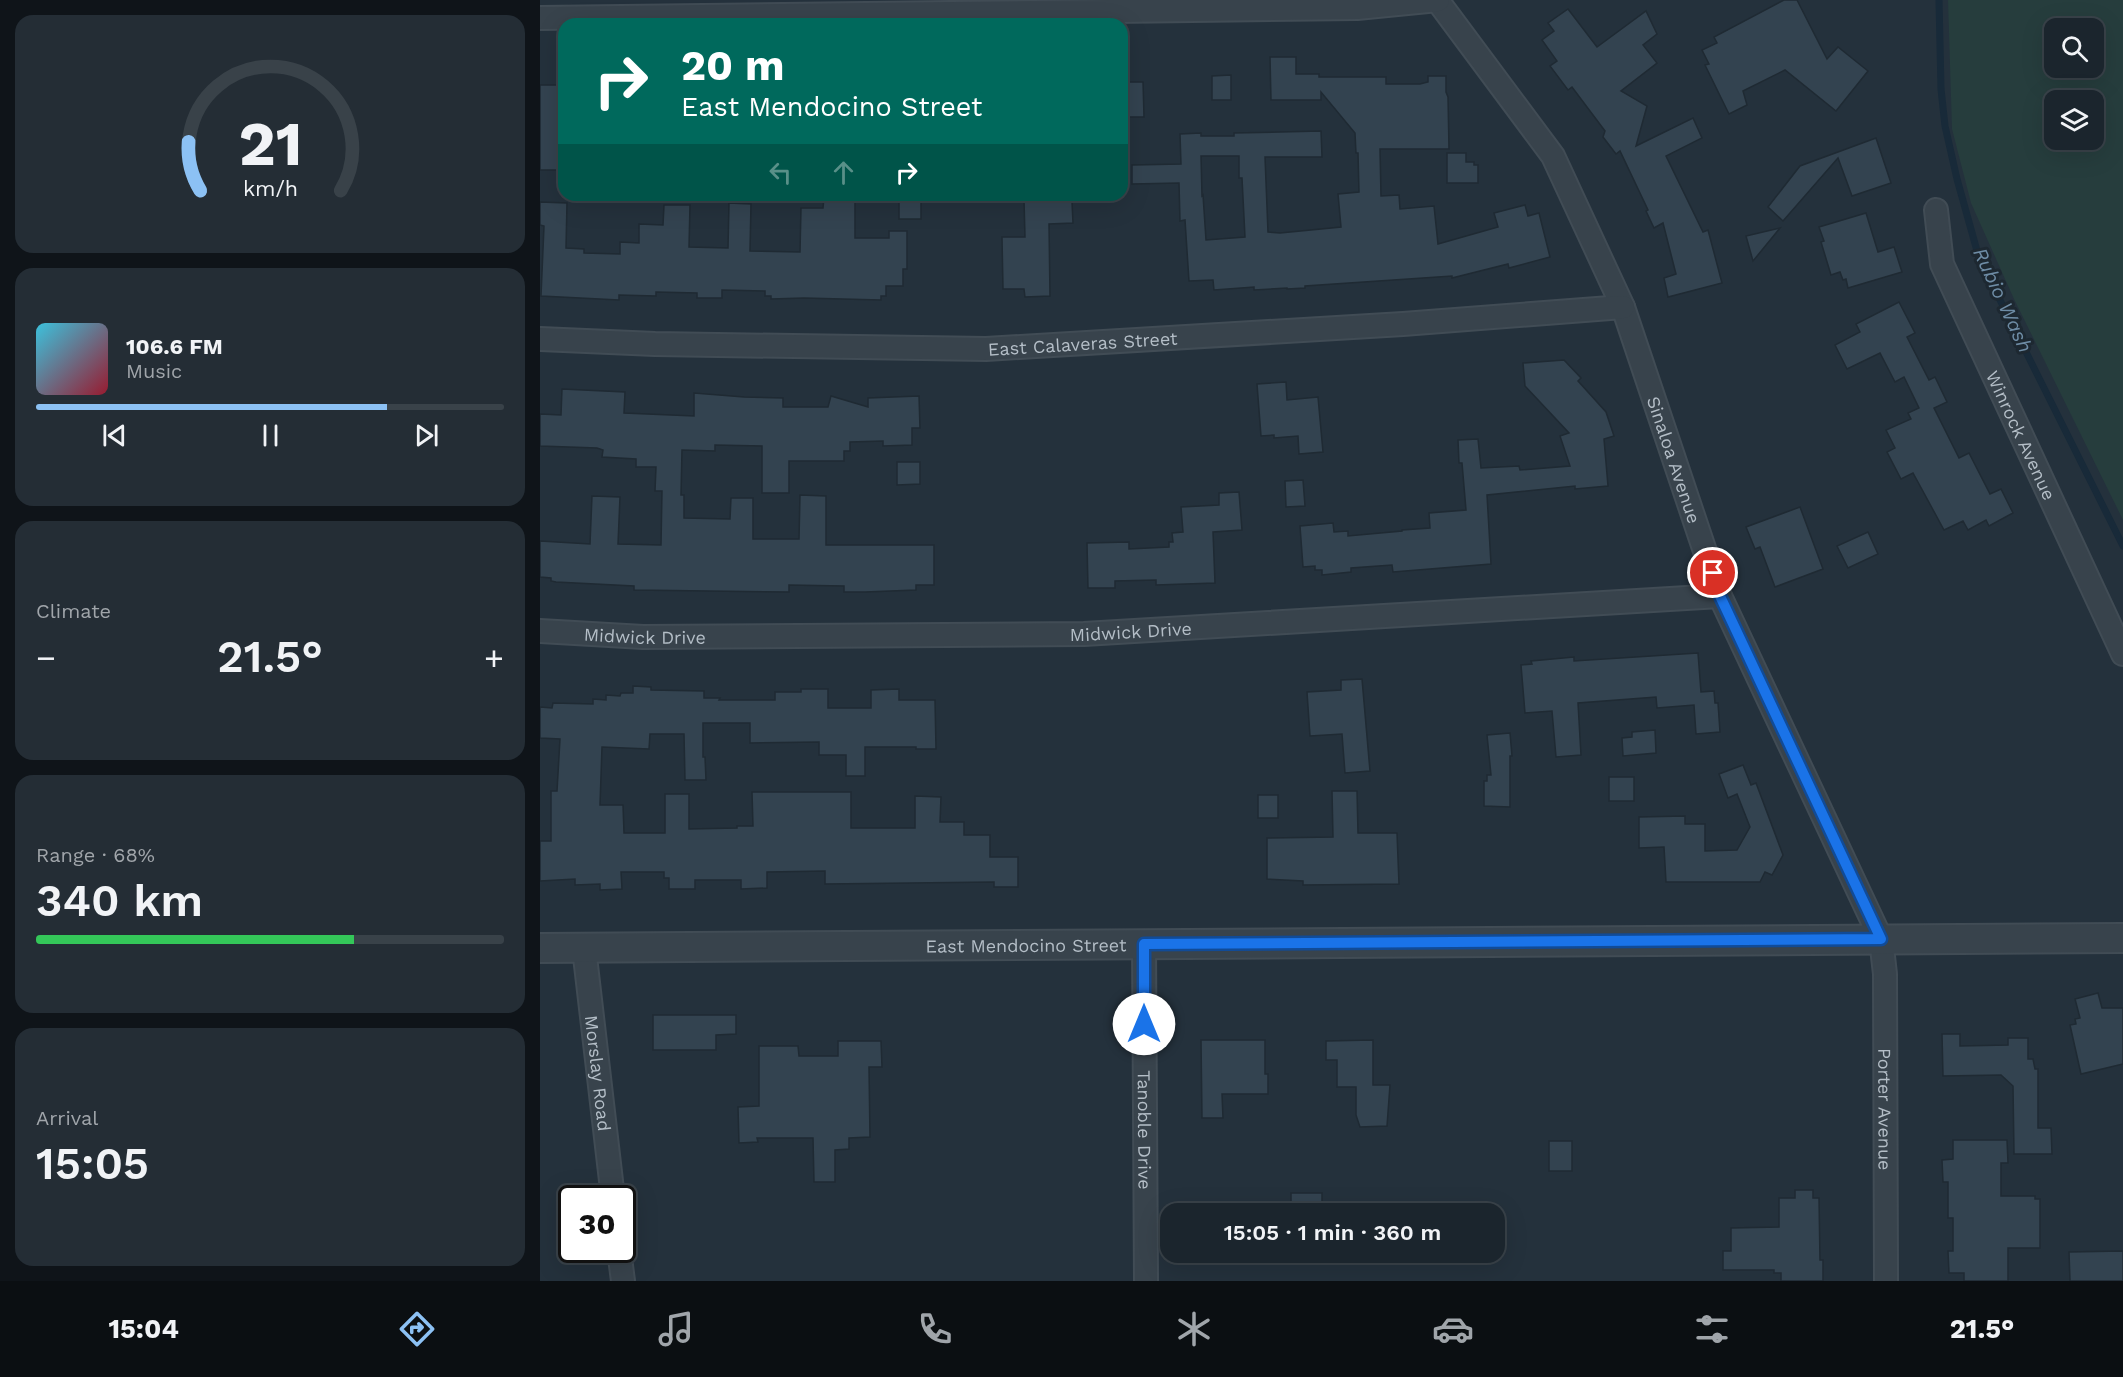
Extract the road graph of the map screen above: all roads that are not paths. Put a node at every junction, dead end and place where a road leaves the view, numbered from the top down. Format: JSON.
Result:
{"nodes":[{"id":1,"x":1437,"y":0,"type":"edge"},
{"id":2,"x":540,"y":18,"type":"edge"},
{"id":3,"x":1936,"y":210,"type":"dead end"},
{"id":4,"x":1623,"y":307,"type":"junction"},
{"id":5,"x":540,"y":339,"type":"edge"},
{"id":6,"x":1720,"y":596,"type":"junction"},
{"id":7,"x":540,"y":631,"type":"edge"},
{"id":8,"x":2123,"y":654,"type":"edge"},
{"id":9,"x":2123,"y":938,"type":"edge"},
{"id":10,"x":1881,"y":939,"type":"junction"},
{"id":11,"x":1144,"y":944,"type":"junction"},
{"id":12,"x":540,"y":948,"type":"edge"},
{"id":13,"x":584,"y":948,"type":"junction"},
{"id":14,"x":611,"y":1185,"type":"edge"},
{"id":15,"x":621,"y":1263,"type":"edge"},
{"id":16,"x":623,"y":1281,"type":"edge"},
{"id":17,"x":1146,"y":1281,"type":"edge"},
{"id":18,"x":1886,"y":1281,"type":"edge"}],
"edges":[{"from":1,"to":2,"type":"street"},
{"from":1,"to":4,"type":"street","name":"Sinaloa Avenue"},
{"from":3,"to":8,"type":"street","name":"Winrock Avenue"},
{"from":4,"to":5,"type":"street","name":"East Calaveras Street"},
{"from":4,"to":6,"type":"street","name":"Sinaloa Avenue"},
{"from":6,"to":7,"type":"street","name":"Midwick Drive"},
{"from":6,"to":10,"type":"street","name":"Sinaloa Avenue"},
{"from":9,"to":10,"type":"street","name":"East Mendocino Street"},
{"from":10,"to":11,"type":"street","name":"East Mendocino Street"},
{"from":10,"to":18,"type":"street","name":"Porter Avenue"},
{"from":11,"to":13,"type":"street","name":"East Mendocino Street"},
{"from":11,"to":17,"type":"street","name":"Tanoble Drive"},
{"from":12,"to":13,"type":"street","name":"East Mendocino Street"},
{"from":13,"to":14,"type":"street","name":"Morslay Road"},
{"from":15,"to":16,"type":"street"}]}
